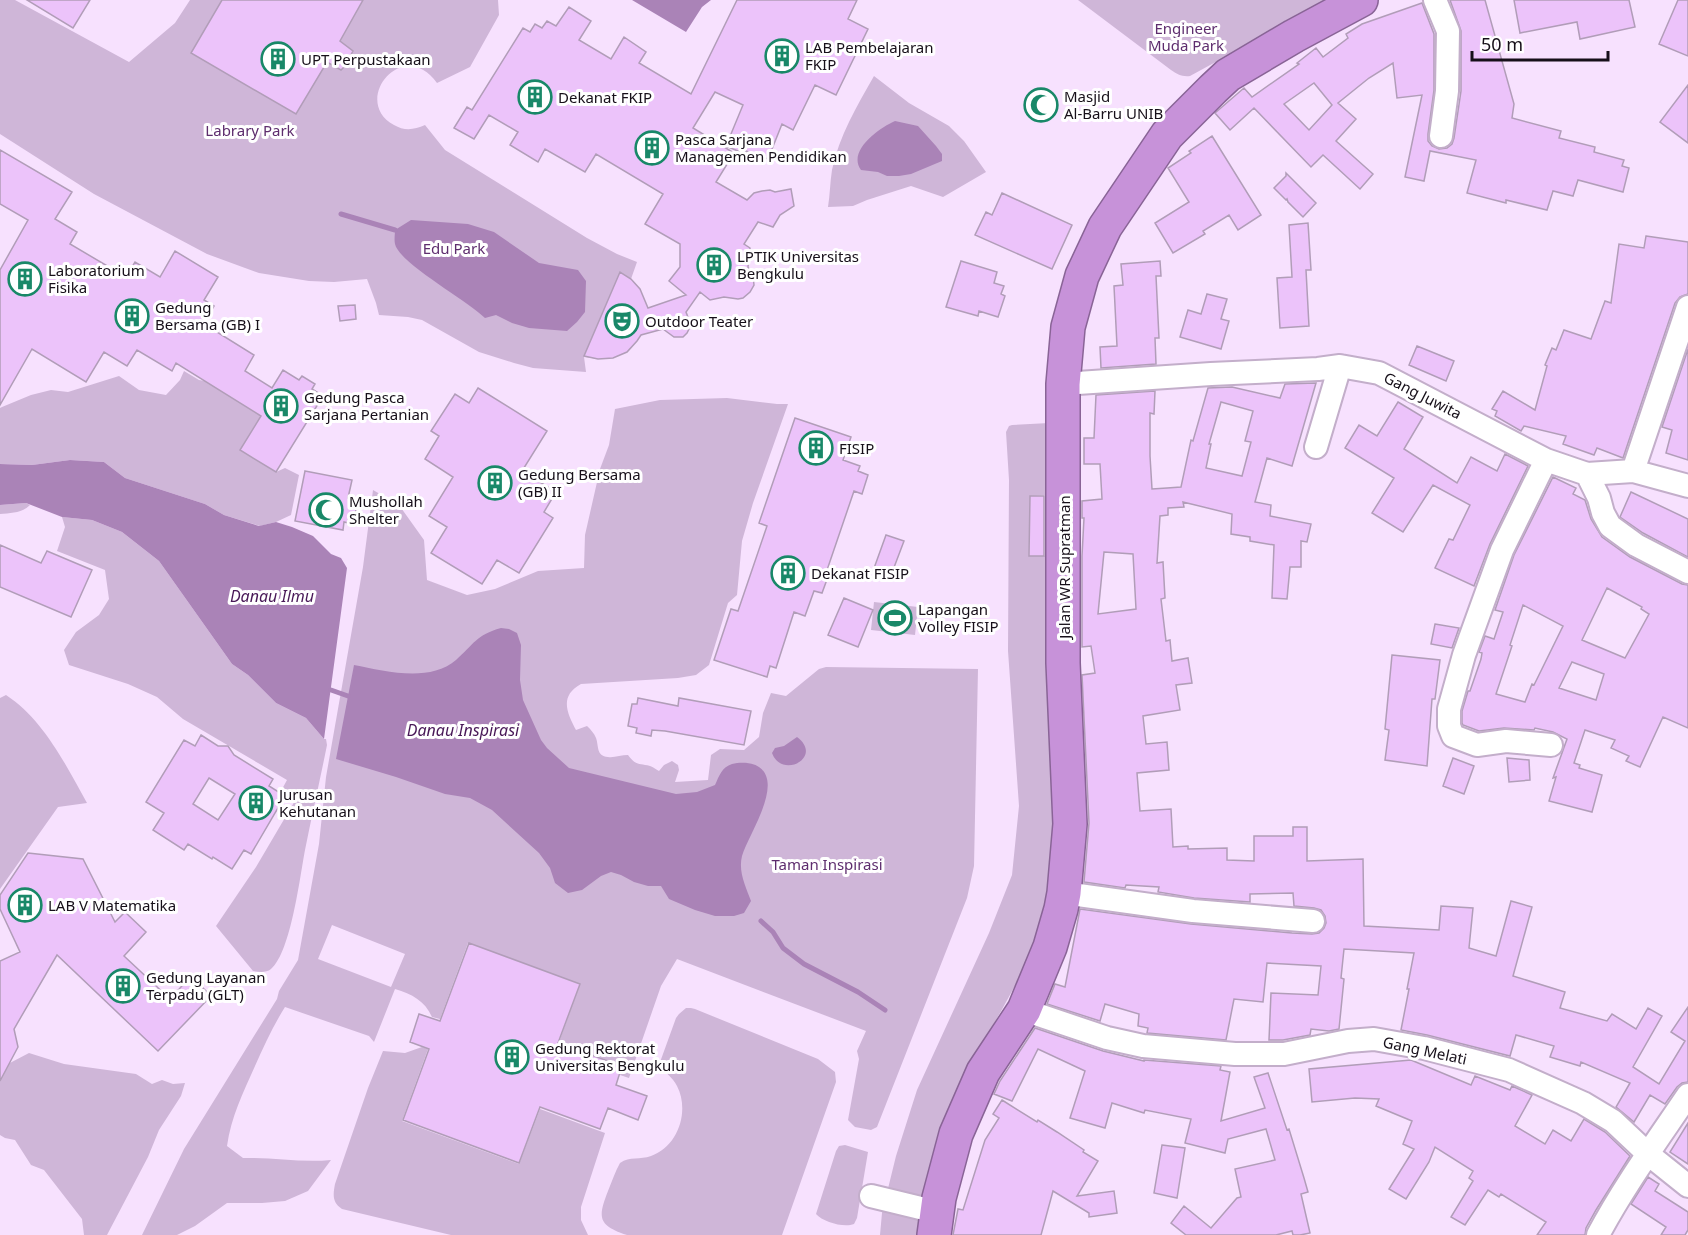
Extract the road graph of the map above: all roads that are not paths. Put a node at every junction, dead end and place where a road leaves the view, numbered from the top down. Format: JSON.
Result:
{"nodes":[{"id":1,"x":1361,"y":0,"type":"edge"},
{"id":2,"x":1435,"y":0,"type":"edge"},
{"id":3,"x":1441,"y":136,"type":"dead end"},
{"id":4,"x":1688,"y":307,"type":"edge"},
{"id":5,"x":1340,"y":366,"type":"junction"},
{"id":6,"x":1063,"y":384,"type":"junction"},
{"id":7,"x":1316,"y":447,"type":"dead end"},
{"id":8,"x":1546,"y":460,"type":"junction"},
{"id":9,"x":1633,"y":471,"type":"junction"},
{"id":10,"x":1587,"y":474,"type":"junction"},
{"id":11,"x":1688,"y":486,"type":"edge"},
{"id":12,"x":1688,"y":572,"type":"edge"},
{"id":13,"x":1551,"y":746,"type":"dead end"},
{"id":14,"x":1064,"y":893,"type":"junction"},
{"id":15,"x":1313,"y":921,"type":"dead end"},
{"id":16,"x":1024,"y":1010,"type":"junction"},
{"id":17,"x":1688,"y":1095,"type":"edge"},
{"id":18,"x":1648,"y":1154,"type":"junction"},
{"id":19,"x":1688,"y":1186,"type":"edge"},
{"id":20,"x":871,"y":1196,"type":"dead end"},
{"id":21,"x":936,"y":1223,"type":"edge"},
{"id":22,"x":1598,"y":1235,"type":"edge"}],
"edges":[{"from":1,"to":6,"type":"highway","name":"Jalan WR Supratman"},
{"from":2,"to":3,"type":"street"},
{"from":4,"to":9,"type":"street"},
{"from":5,"to":6,"type":"street","name":"Gang Juwita"},
{"from":5,"to":7,"type":"street"},
{"from":5,"to":8,"type":"street","name":"Gang Juwita"},
{"from":6,"to":14,"type":"highway","name":"Jalan WR Supratman"},
{"from":8,"to":10,"type":"street","name":"Gang Juwita"},
{"from":8,"to":13,"type":"street"},
{"from":9,"to":10,"type":"street"},
{"from":9,"to":11,"type":"street"},
{"from":10,"to":12,"type":"street"},
{"from":14,"to":15,"type":"street"},
{"from":14,"to":16,"type":"highway","name":"Jalan WR Supratman"},
{"from":16,"to":18,"type":"street","name":"Gang Melati"},
{"from":16,"to":21,"type":"highway","name":"Jalan WR Supratman"},
{"from":17,"to":18,"type":"street"},
{"from":18,"to":19,"type":"street","name":"Gang Melati"},
{"from":18,"to":22,"type":"street"},
{"from":20,"to":21,"type":"street"}]}
